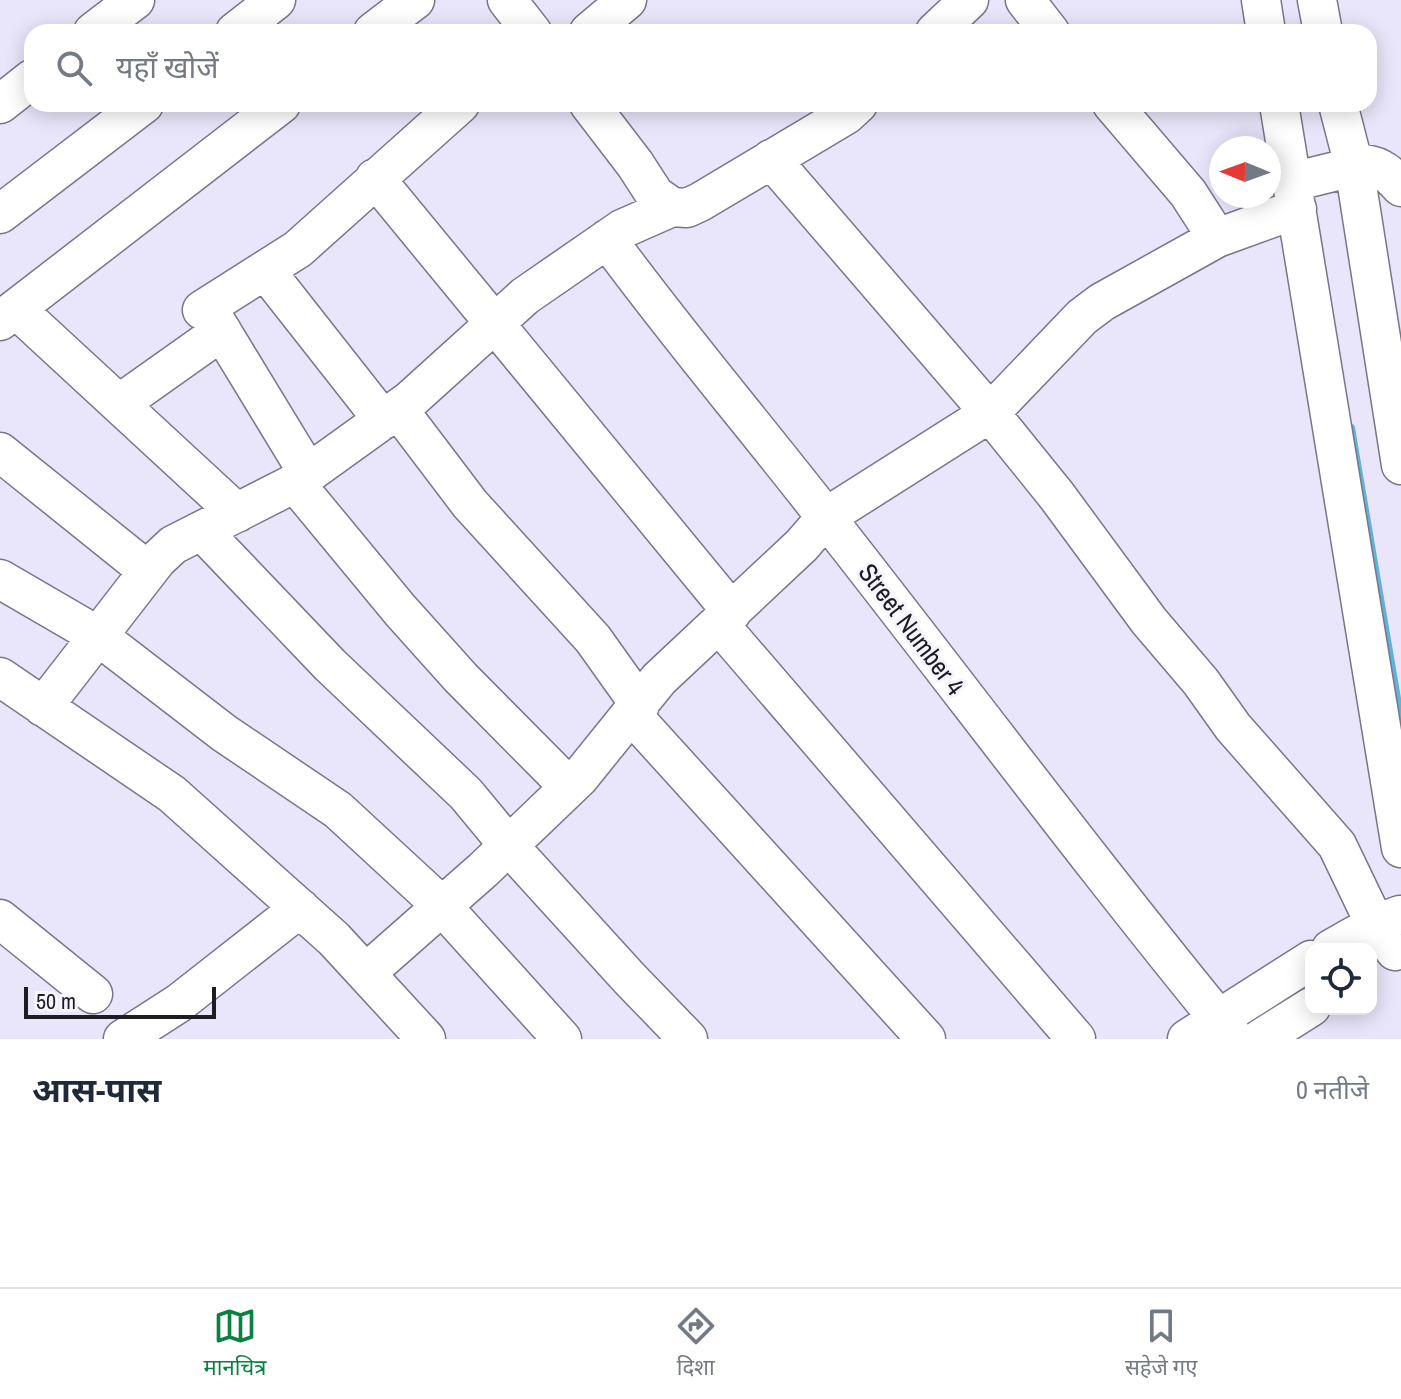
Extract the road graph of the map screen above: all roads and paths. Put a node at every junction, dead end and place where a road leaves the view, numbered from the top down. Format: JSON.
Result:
{"nodes":[{"id":1,"x":135,"y":0,"type":"edge"},
{"id":2,"x":276,"y":0,"type":"edge"},
{"id":3,"x":415,"y":0,"type":"edge"},
{"id":4,"x":507,"y":0,"type":"edge"},
{"id":5,"x":627,"y":0,"type":"edge"},
{"id":6,"x":969,"y":0,"type":"edge"},
{"id":7,"x":1025,"y":0,"type":"edge"},
{"id":8,"x":1261,"y":0,"type":"edge"},
{"id":9,"x":1317,"y":0,"type":"edge"},
{"id":10,"x":104,"y":24,"type":"edge"},
{"id":11,"x":245,"y":24,"type":"edge"},
{"id":12,"x":384,"y":24,"type":"edge"},
{"id":13,"x":526,"y":24,"type":"edge"},
{"id":14,"x":598,"y":24,"type":"edge"},
{"id":15,"x":944,"y":24,"type":"edge"},
{"id":16,"x":1044,"y":24,"type":"edge"},
{"id":17,"x":1265,"y":24,"type":"edge"},
{"id":18,"x":1322,"y":24,"type":"edge"},
{"id":19,"x":24,"y":85,"type":"edge"},
{"id":20,"x":0,"y":104,"type":"edge"},
{"id":21,"x":134,"y":112,"type":"edge"},
{"id":22,"x":271,"y":112,"type":"edge"},
{"id":23,"x":451,"y":112,"type":"edge"},
{"id":24,"x":595,"y":112,"type":"edge"},
{"id":25,"x":849,"y":112,"type":"edge"},
{"id":26,"x":1119,"y":112,"type":"edge"},
{"id":27,"x":1286,"y":112,"type":"edge"},
{"id":28,"x":1339,"y":112,"type":"edge"},
{"id":29,"x":771,"y":159,"type":"junction"},
{"id":30,"x":375,"y":178,"type":"junction"},
{"id":31,"x":1346,"y":178,"type":"edge"},
{"id":32,"x":672,"y":207,"type":"junction"},
{"id":33,"x":0,"y":214,"type":"edge"},
{"id":34,"x":1217,"y":238,"type":"junction"},
{"id":35,"x":607,"y":239,"type":"junction"},
{"id":36,"x":265,"y":270,"type":"junction"},
{"id":37,"x":8,"y":315,"type":"edge"},
{"id":38,"x":210,"y":316,"type":"junction"},
{"id":39,"x":495,"y":324,"type":"junction"},
{"id":40,"x":119,"y":404,"type":"junction"},
{"id":41,"x":990,"y":413,"type":"junction"},
{"id":42,"x":391,"y":414,"type":"junction"},
{"id":43,"x":0,"y":452,"type":"edge"},
{"id":44,"x":1401,"y":465,"type":"edge"},
{"id":45,"x":302,"y":478,"type":"junction"},
{"id":46,"x":237,"y":513,"type":"junction"},
{"id":47,"x":826,"y":517,"type":"junction"},
{"id":48,"x":202,"y":531,"type":"junction"},
{"id":49,"x":148,"y":571,"type":"junction"},
{"id":50,"x":0,"y":579,"type":"edge"},
{"id":51,"x":725,"y":618,"type":"junction"},
{"id":52,"x":98,"y":636,"type":"junction"},
{"id":53,"x":0,"y":677,"type":"edge"},
{"id":54,"x":43,"y":707,"type":"junction"},
{"id":55,"x":636,"y":710,"type":"junction"},
{"id":56,"x":569,"y":787,"type":"junction"},
{"id":57,"x":509,"y":846,"type":"junction"},
{"id":58,"x":1401,"y":848,"type":"edge"},
{"id":59,"x":442,"y":906,"type":"junction"},
{"id":60,"x":300,"y":908,"type":"junction"},
{"id":61,"x":0,"y":919,"type":"edge"},
{"id":62,"x":1389,"y":941,"type":"edge"},
{"id":63,"x":1305,"y":964,"type":"edge"},
{"id":64,"x":366,"y":973,"type":"junction"},
{"id":65,"x":93,"y":994,"type":"dead end"},
{"id":66,"x":1305,"y":1011,"type":"edge"},
{"id":67,"x":1213,"y":1032,"type":"edge"},
{"id":68,"x":420,"y":1037,"type":"edge"},
{"id":69,"x":123,"y":1039,"type":"edge"},
{"id":70,"x":562,"y":1039,"type":"edge"},
{"id":71,"x":688,"y":1039,"type":"edge"},
{"id":72,"x":926,"y":1039,"type":"edge"},
{"id":73,"x":1076,"y":1039,"type":"edge"},
{"id":74,"x":1260,"y":1039,"type":"edge"}],
"edges":[{"from":1,"to":10,"type":"street"},
{"from":2,"to":11,"type":"street"},
{"from":3,"to":12,"type":"street"},
{"from":4,"to":13,"type":"street"},
{"from":5,"to":14,"type":"street"},
{"from":6,"to":15,"type":"street"},
{"from":7,"to":16,"type":"street"},
{"from":8,"to":17,"type":"street"},
{"from":9,"to":18,"type":"street"},
{"from":19,"to":20,"type":"street"},
{"from":21,"to":33,"type":"street"},
{"from":22,"to":37,"type":"street"},
{"from":23,"to":30,"type":"street"},
{"from":24,"to":32,"type":"street"},
{"from":25,"to":29,"type":"street"},
{"from":26,"to":34,"type":"street"},
{"from":27,"to":31,"type":"street"},
{"from":28,"to":31,"type":"street"},
{"from":29,"to":32,"type":"street"},
{"from":29,"to":41,"type":"street"},
{"from":30,"to":36,"type":"street"},
{"from":30,"to":39,"type":"street"},
{"from":31,"to":34,"type":"street"},
{"from":31,"to":44,"type":"street"},
{"from":31,"to":58,"type":"street"},
{"from":32,"to":35,"type":"street"},
{"from":34,"to":41,"type":"street"},
{"from":35,"to":39,"type":"street"},
{"from":35,"to":47,"type":"street","name":"Street Number 4"},
{"from":36,"to":38,"type":"street"},
{"from":36,"to":42,"type":"street"},
{"from":37,"to":40,"type":"street"},
{"from":38,"to":40,"type":"street"},
{"from":38,"to":45,"type":"street"},
{"from":39,"to":42,"type":"street"},
{"from":39,"to":51,"type":"street"},
{"from":40,"to":46,"type":"street"},
{"from":41,"to":47,"type":"street"},
{"from":41,"to":62,"type":"street"},
{"from":42,"to":45,"type":"street"},
{"from":42,"to":55,"type":"street"},
{"from":43,"to":49,"type":"street"},
{"from":45,"to":46,"type":"street"},
{"from":45,"to":56,"type":"street"},
{"from":46,"to":48,"type":"street"},
{"from":47,"to":51,"type":"street"},
{"from":47,"to":67,"type":"street","name":"Street Number 4"},
{"from":48,"to":49,"type":"street"},
{"from":48,"to":57,"type":"street"},
{"from":49,"to":52,"type":"street"},
{"from":50,"to":52,"type":"street"},
{"from":51,"to":55,"type":"street"},
{"from":51,"to":73,"type":"street"},
{"from":52,"to":54,"type":"street"},
{"from":52,"to":59,"type":"street"},
{"from":53,"to":54,"type":"street"},
{"from":54,"to":60,"type":"street"},
{"from":55,"to":56,"type":"street"},
{"from":55,"to":72,"type":"street"},
{"from":56,"to":57,"type":"street"},
{"from":57,"to":59,"type":"street"},
{"from":57,"to":71,"type":"street"},
{"from":59,"to":64,"type":"street"},
{"from":59,"to":70,"type":"street"},
{"from":60,"to":64,"type":"street"},
{"from":60,"to":69,"type":"street"},
{"from":61,"to":65,"type":"street"},
{"from":63,"to":67,"type":"street"},
{"from":64,"to":68,"type":"street"},
{"from":66,"to":74,"type":"street"}]}
